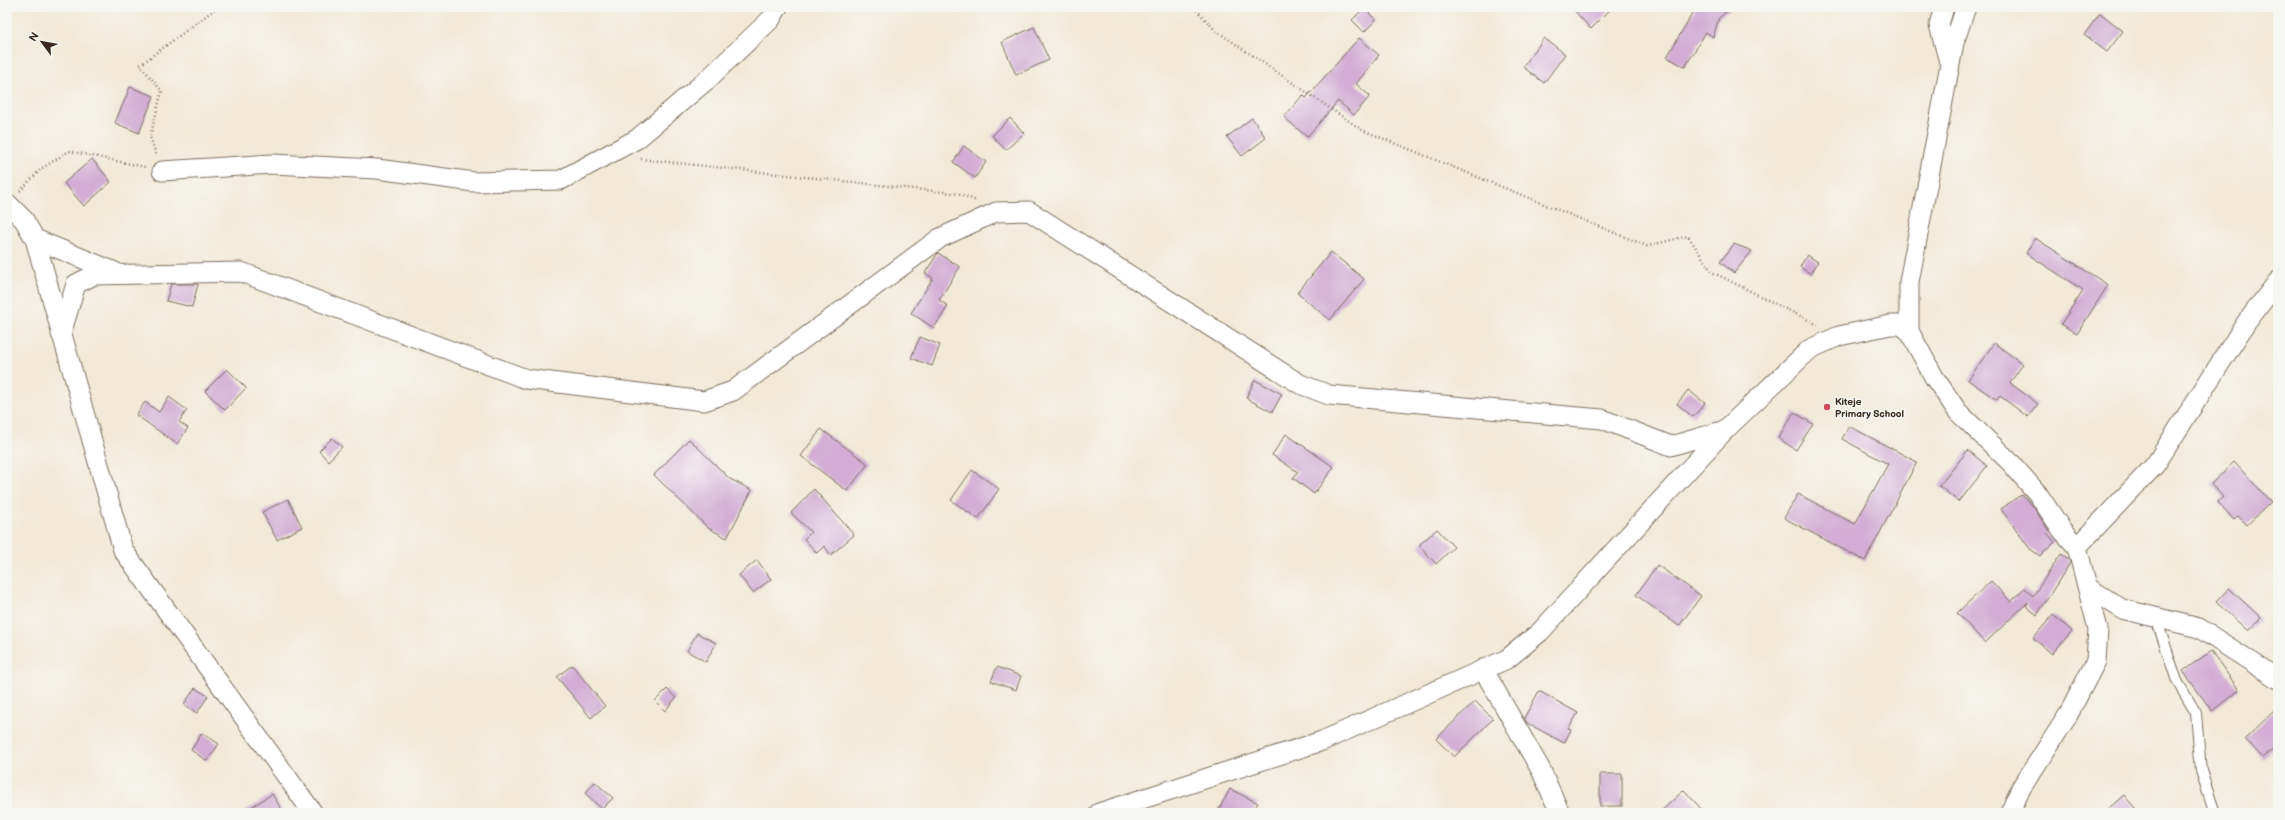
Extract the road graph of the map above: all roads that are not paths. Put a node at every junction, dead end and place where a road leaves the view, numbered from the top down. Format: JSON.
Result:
{"nodes":[{"id":1,"x":778,"y":7,"type":"edge"},
{"id":2,"x":1944,"y":7,"type":"edge"},
{"id":3,"x":1966,"y":7,"type":"edge"},
{"id":4,"x":1950,"y":65,"type":"junction"},
{"id":5,"x":162,"y":171,"type":"road end"},
{"id":6,"x":7,"y":204,"type":"edge"},
{"id":7,"x":35,"y":239,"type":"junction"},
{"id":8,"x":122,"y":274,"type":"junction"},
{"id":9,"x":2278,"y":281,"type":"edge"},
{"id":10,"x":1909,"y":331,"type":"junction"},
{"id":11,"x":61,"y":334,"type":"junction"},
{"id":12,"x":1725,"y":430,"type":"junction"},
{"id":13,"x":2077,"y":547,"type":"junction"},
{"id":14,"x":2089,"y":588,"type":"junction"},
{"id":15,"x":2156,"y":618,"type":"junction"},
{"id":16,"x":1483,"y":669,"type":"junction"},
{"id":17,"x":2278,"y":679,"type":"edge"},
{"id":18,"x":313,"y":813,"type":"edge"},
{"id":19,"x":1099,"y":813,"type":"edge"},
{"id":20,"x":1560,"y":813,"type":"edge"},
{"id":21,"x":2010,"y":813,"type":"edge"},
{"id":22,"x":2215,"y":813,"type":"edge"}],
"edges":[{"from":1,"to":5,"type":"street"},
{"from":2,"to":4,"type":"street"},
{"from":3,"to":4,"type":"street"},
{"from":4,"to":10,"type":"street"},
{"from":6,"to":7,"type":"street"},
{"from":7,"to":8,"type":"street"},
{"from":7,"to":11,"type":"street"},
{"from":8,"to":11,"type":"street"},
{"from":8,"to":12,"type":"street"},
{"from":9,"to":13,"type":"street"},
{"from":10,"to":12,"type":"street"},
{"from":10,"to":13,"type":"street"},
{"from":11,"to":18,"type":"street"},
{"from":12,"to":16,"type":"street"},
{"from":13,"to":14,"type":"street"},
{"from":14,"to":15,"type":"street"},
{"from":14,"to":21,"type":"street"},
{"from":15,"to":17,"type":"street"},
{"from":15,"to":22,"type":"lane"},
{"from":16,"to":19,"type":"street"},
{"from":16,"to":20,"type":"street"}]}
